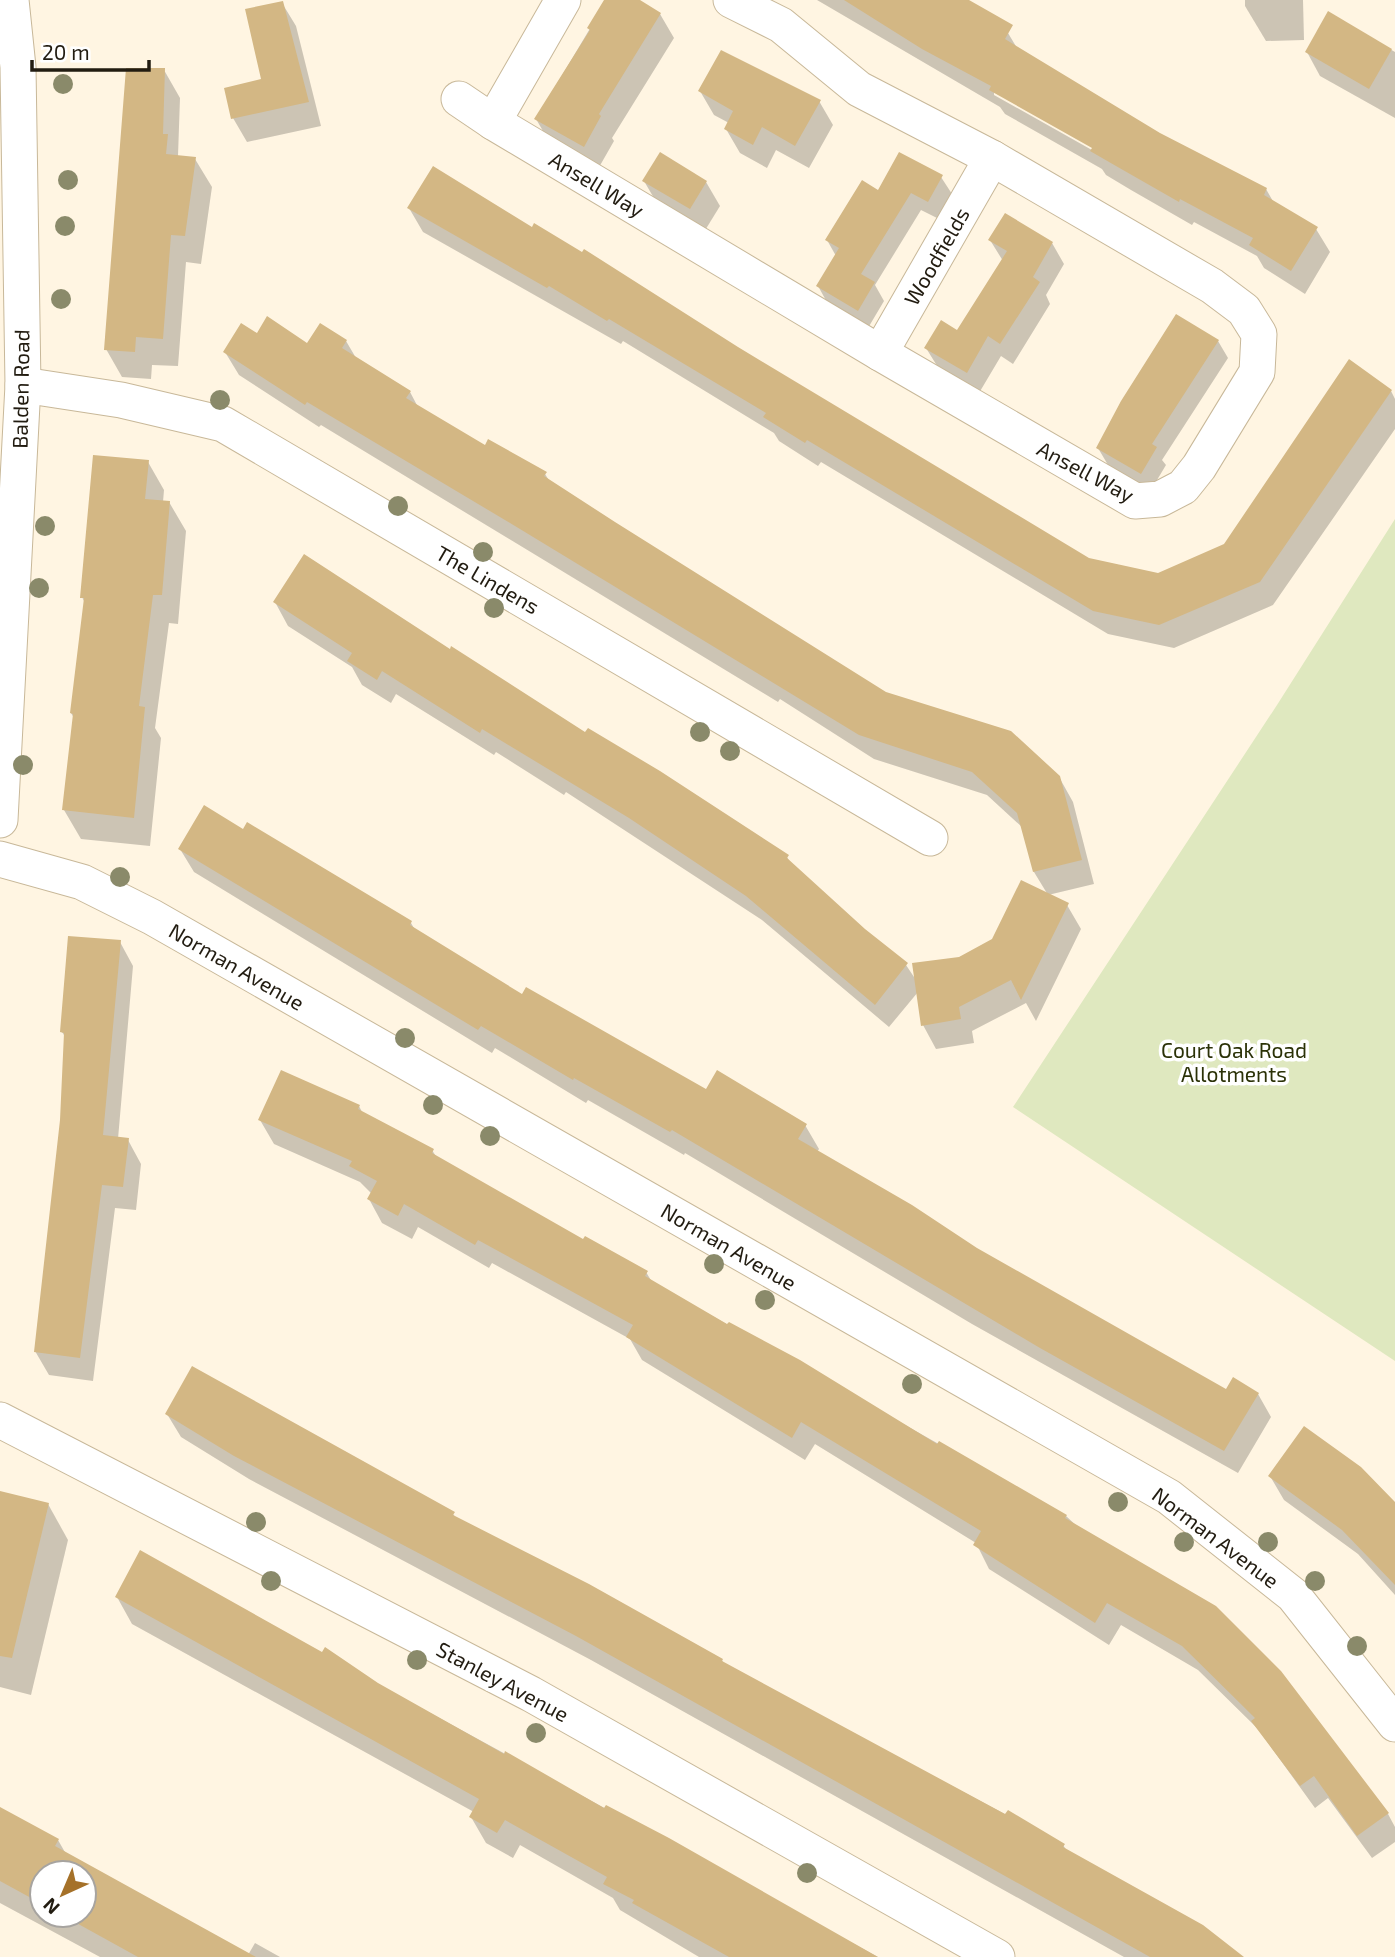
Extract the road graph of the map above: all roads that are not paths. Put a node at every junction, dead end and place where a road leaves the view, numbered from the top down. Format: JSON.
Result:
{"nodes":[{"id":1,"x":11,"y":0,"type":"edge"},
{"id":2,"x":563,"y":0,"type":"edge"},
{"id":3,"x":731,"y":0,"type":"edge"},
{"id":4,"x":9,"y":66,"type":"edge"},
{"id":5,"x":459,"y":99,"type":"dead end"},
{"id":6,"x":494,"y":122,"type":"junction"},
{"id":7,"x":992,"y":158,"type":"junction"},
{"id":8,"x":880,"y":354,"type":"junction"},
{"id":9,"x":23,"y":385,"type":"junction"},
{"id":10,"x":0,"y":820,"type":"edge"},
{"id":11,"x":930,"y":838,"type":"dead end"},
{"id":12,"x":0,"y":859,"type":"edge"},
{"id":13,"x":0,"y":1420,"type":"edge"},
{"id":14,"x":1395,"y":1724,"type":"edge"},
{"id":15,"x":997,"y":1957,"type":"edge"}],
"edges":[{"from":1,"to":4,"type":"street","name":"Balden Road"},
{"from":2,"to":6,"type":"street"},
{"from":3,"to":7,"type":"street","name":"Ansell Way"},
{"from":4,"to":9,"type":"street","name":"Balden Road"},
{"from":5,"to":6,"type":"street","name":"Ansell Way"},
{"from":6,"to":8,"type":"street","name":"Ansell Way"},
{"from":7,"to":8,"type":"street","name":"Woodfields"},
{"from":7,"to":8,"type":"street","name":"Ansell Way"},
{"from":9,"to":10,"type":"street","name":"Balden Road"},
{"from":9,"to":11,"type":"street","name":"The Lindens"},
{"from":12,"to":14,"type":"street","name":"Norman Avenue"},
{"from":13,"to":15,"type":"street","name":"Stanley Avenue"}]}
